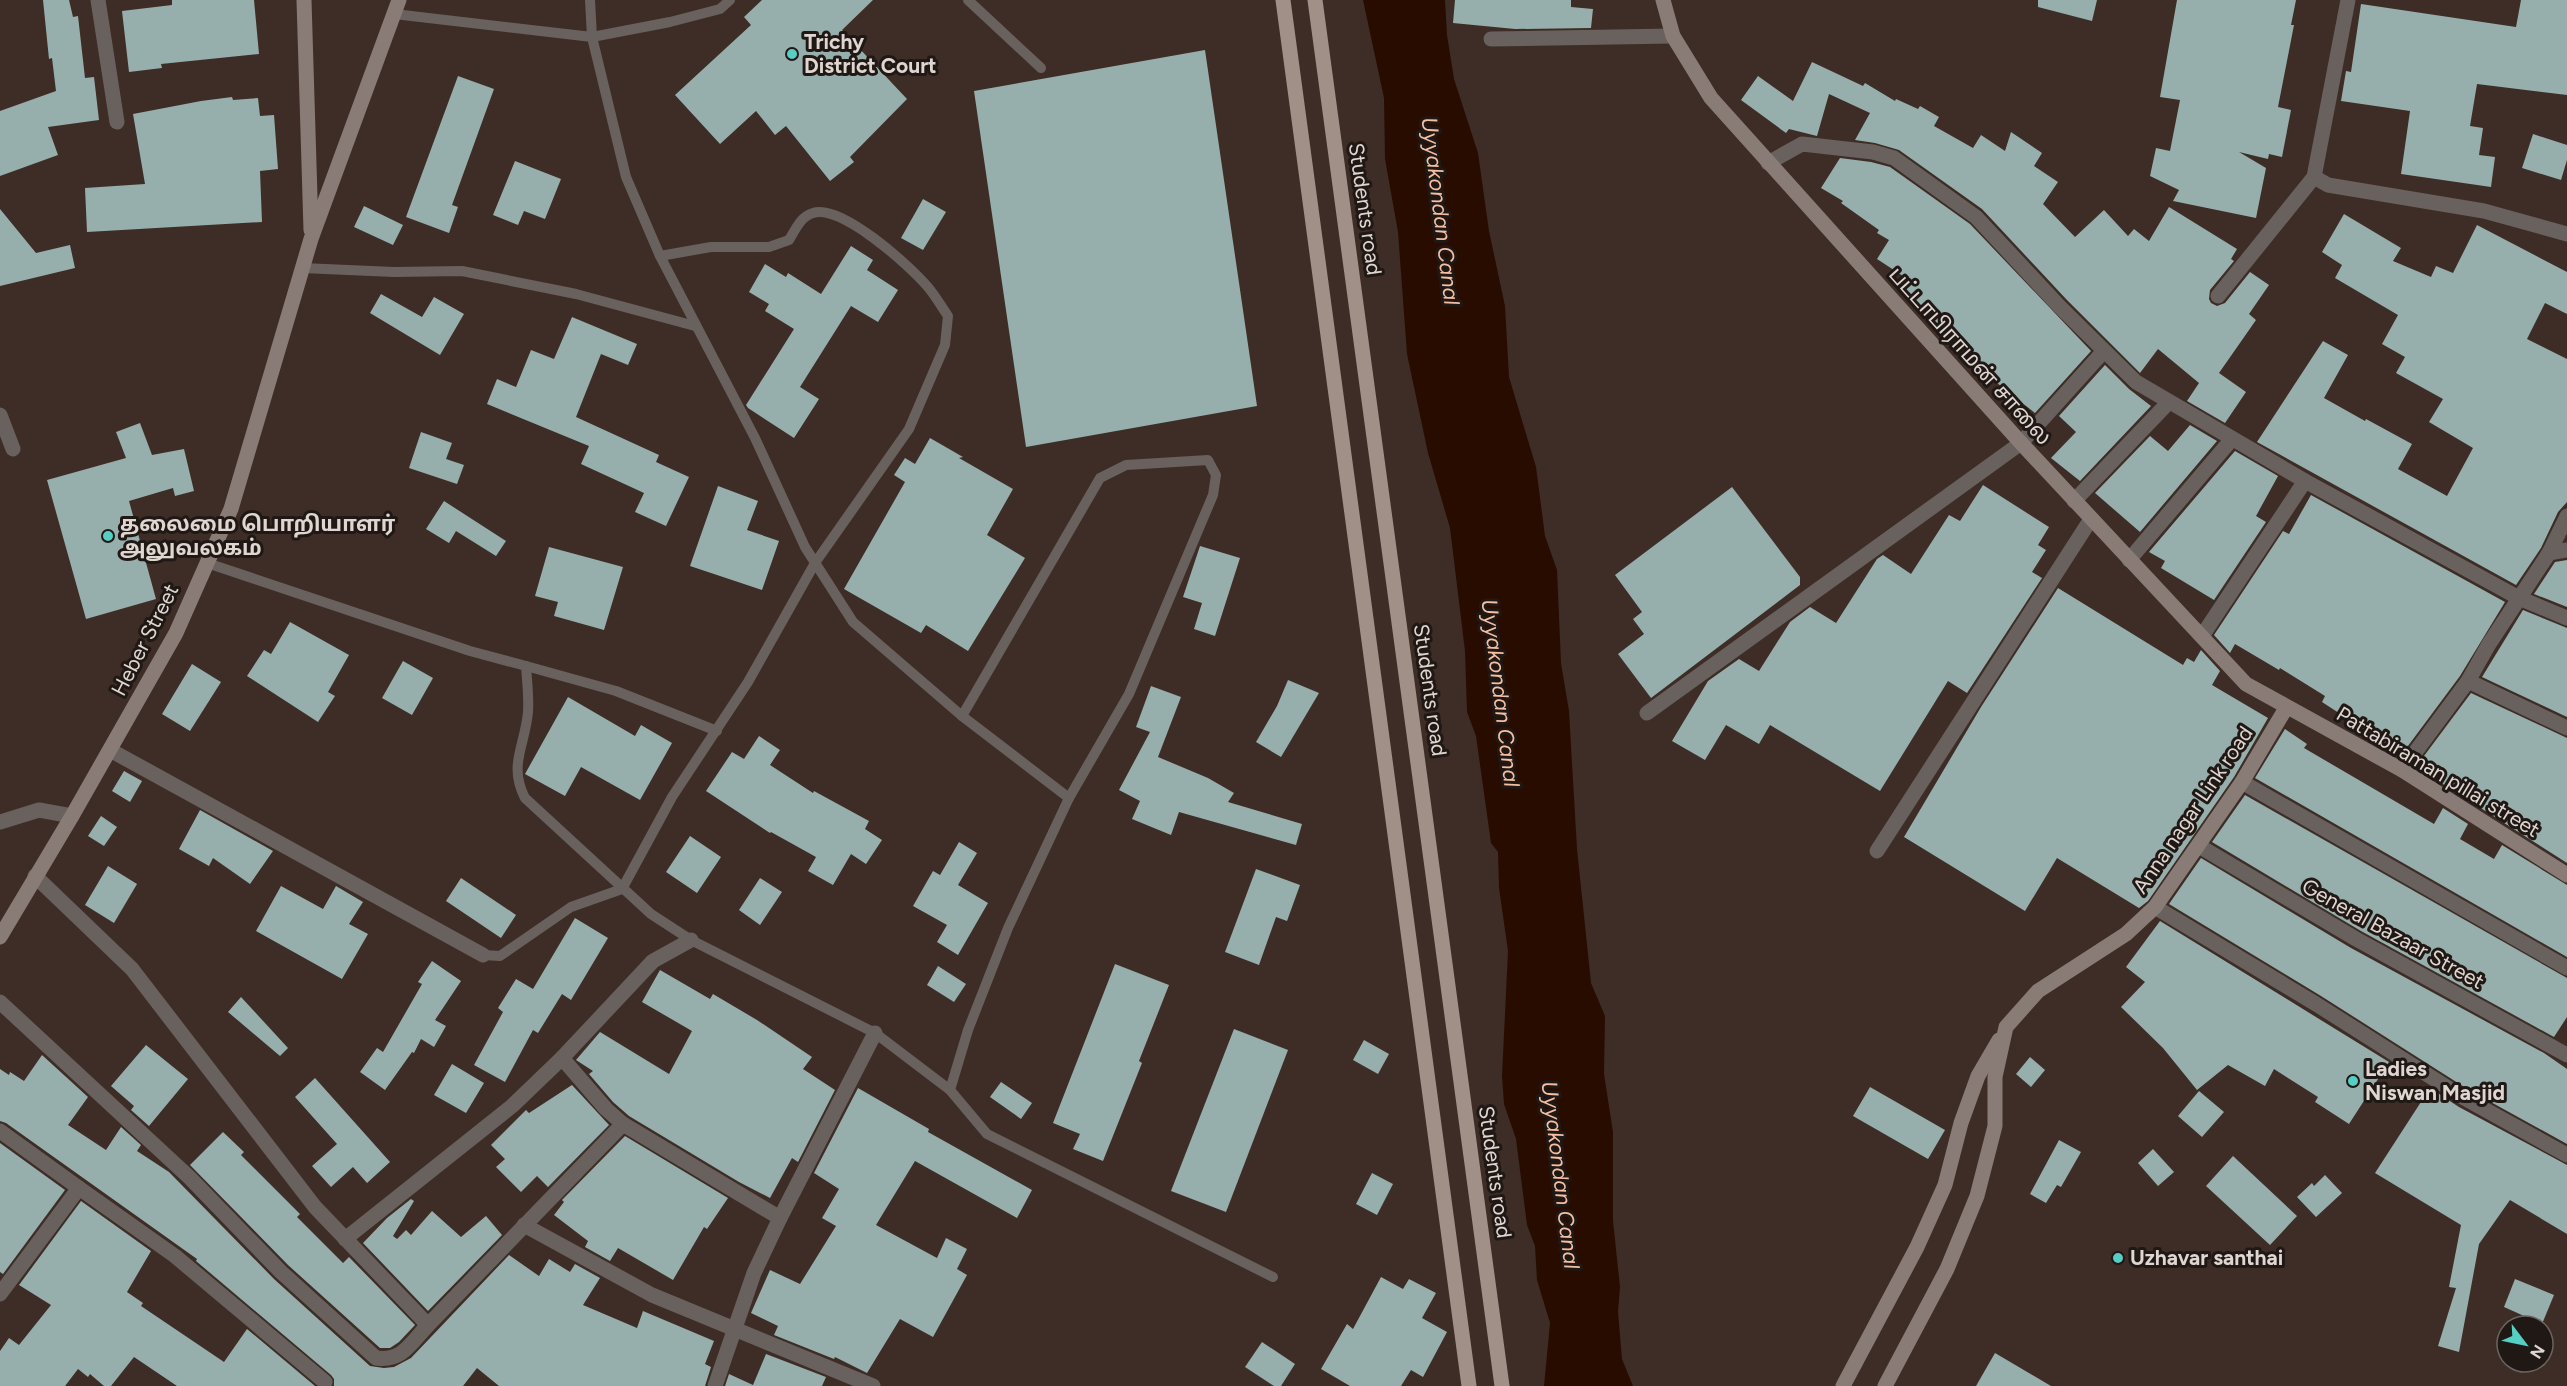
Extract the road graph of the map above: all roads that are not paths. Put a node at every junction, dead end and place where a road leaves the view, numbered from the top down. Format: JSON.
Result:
{"nodes":[{"id":1,"x":98,"y":0,"type":"edge"},
{"id":2,"x":304,"y":0,"type":"edge"},
{"id":3,"x":590,"y":0,"type":"edge"},
{"id":4,"x":730,"y":0,"type":"edge"},
{"id":5,"x":968,"y":0,"type":"edge"},
{"id":6,"x":1283,"y":0,"type":"edge"},
{"id":7,"x":1315,"y":0,"type":"edge"},
{"id":8,"x":1663,"y":0,"type":"edge"},
{"id":9,"x":2348,"y":0,"type":"edge"},
{"id":10,"x":397,"y":7,"type":"edge"},
{"id":11,"x":1673,"y":36,"type":"junction"},
{"id":12,"x":592,"y":37,"type":"junction"},
{"id":13,"x":1491,"y":39,"type":"dead end"},
{"id":14,"x":1041,"y":68,"type":"dead end"},
{"id":15,"x":117,"y":122,"type":"dead end"},
{"id":16,"x":1768,"y":163,"type":"junction"},
{"id":17,"x":2314,"y":177,"type":"junction"},
{"id":18,"x":2567,"y":234,"type":"edge"},
{"id":19,"x":311,"y":239,"type":"junction"},
{"id":20,"x":660,"y":256,"type":"junction"},
{"id":21,"x":302,"y":268,"type":"junction"},
{"id":22,"x":2218,"y":296,"type":"dead end"},
{"id":23,"x":695,"y":326,"type":"junction"},
{"id":24,"x":2103,"y":352,"type":"junction"},
{"id":25,"x":2168,"y":403,"type":"junction"},
{"id":26,"x":0,"y":415,"type":"edge"},
{"id":27,"x":2232,"y":439,"type":"junction"},
{"id":28,"x":2021,"y":443,"type":"junction"},
{"id":29,"x":13,"y":449,"type":"dead end"},
{"id":30,"x":2305,"y":481,"type":"junction"},
{"id":31,"x":2074,"y":501,"type":"junction"},
{"id":32,"x":2567,"y":516,"type":"edge"},
{"id":33,"x":2091,"y":519,"type":"junction"},
{"id":34,"x":2567,"y":550,"type":"edge"},
{"id":35,"x":2549,"y":553,"type":"junction"},
{"id":36,"x":2129,"y":560,"type":"junction"},
{"id":37,"x":207,"y":563,"type":"junction"},
{"id":38,"x":815,"y":563,"type":"junction"},
{"id":39,"x":2519,"y":598,"type":"junction"},
{"id":40,"x":2567,"y":618,"type":"edge"},
{"id":41,"x":2202,"y":636,"type":"junction"},
{"id":42,"x":526,"y":666,"type":"junction"},
{"id":43,"x":2468,"y":681,"type":"junction"},
{"id":44,"x":2286,"y":708,"type":"junction"},
{"id":45,"x":1647,"y":713,"type":"dead end"},
{"id":46,"x":962,"y":716,"type":"junction"},
{"id":47,"x":2567,"y":728,"type":"edge"},
{"id":48,"x":717,"y":731,"type":"junction"},
{"id":49,"x":110,"y":750,"type":"junction"},
{"id":50,"x":2402,"y":770,"type":"junction"},
{"id":51,"x":2242,"y":782,"type":"junction"},
{"id":52,"x":1069,"y":798,"type":"junction"},
{"id":53,"x":72,"y":816,"type":"junction"},
{"id":54,"x":0,"y":822,"type":"edge"},
{"id":55,"x":2199,"y":846,"type":"junction"},
{"id":56,"x":1877,"y":851,"type":"dead end"},
{"id":57,"x":2567,"y":875,"type":"edge"},
{"id":58,"x":35,"y":876,"type":"junction"},
{"id":59,"x":622,"y":889,"type":"junction"},
{"id":60,"x":2155,"y":907,"type":"junction"},
{"id":61,"x":0,"y":937,"type":"edge"},
{"id":62,"x":691,"y":940,"type":"junction"},
{"id":63,"x":483,"y":955,"type":"joint"},
{"id":64,"x":2567,"y":968,"type":"edge"},
{"id":65,"x":0,"y":1002,"type":"edge"},
{"id":66,"x":2006,"y":1027,"type":"junction"},
{"id":67,"x":874,"y":1032,"type":"junction"},
{"id":68,"x":2567,"y":1055,"type":"edge"},
{"id":69,"x":562,"y":1058,"type":"junction"},
{"id":70,"x":950,"y":1090,"type":"junction"},
{"id":71,"x":623,"y":1124,"type":"junction"},
{"id":72,"x":0,"y":1131,"type":"edge"},
{"id":73,"x":2567,"y":1155,"type":"edge"},
{"id":74,"x":79,"y":1188,"type":"junction"},
{"id":75,"x":780,"y":1218,"type":"junction"},
{"id":76,"x":524,"y":1225,"type":"junction"},
{"id":77,"x":345,"y":1239,"type":"junction"},
{"id":78,"x":1273,"y":1277,"type":"dead end"},
{"id":79,"x":0,"y":1294,"type":"edge"},
{"id":80,"x":428,"y":1325,"type":"junction"},
{"id":81,"x":735,"y":1328,"type":"junction"},
{"id":82,"x":325,"y":1382,"type":"dead end"},
{"id":83,"x":715,"y":1386,"type":"edge"},
{"id":84,"x":873,"y":1386,"type":"edge"},
{"id":85,"x":1469,"y":1386,"type":"edge"},
{"id":86,"x":1502,"y":1386,"type":"edge"},
{"id":87,"x":1843,"y":1386,"type":"edge"},
{"id":88,"x":1885,"y":1386,"type":"edge"}],
"edges":[{"from":1,"to":15,"type":"street"},
{"from":2,"to":19,"type":"street"},
{"from":3,"to":12,"type":"lane"},
{"from":4,"to":12,"type":"lane"},
{"from":5,"to":14,"type":"lane"},
{"from":6,"to":85,"type":"main road"},
{"from":7,"to":86,"type":"main road","name":"Students road"},
{"from":8,"to":11,"type":"street","name":"பட்டாபிராமன் சாலை"},
{"from":9,"to":17,"type":"street"},
{"from":10,"to":12,"type":"lane"},
{"from":10,"to":19,"type":"street","name":"Heber Street"},
{"from":11,"to":13,"type":"street"},
{"from":11,"to":16,"type":"street","name":"பட்டாபிராமன் சாலை"},
{"from":12,"to":20,"type":"lane"},
{"from":16,"to":24,"type":"street"},
{"from":16,"to":28,"type":"street","name":"பட்டாபிராமன் சாலை"},
{"from":17,"to":18,"type":"street"},
{"from":17,"to":22,"type":"street"},
{"from":19,"to":21,"type":"street","name":"Heber Street"},
{"from":20,"to":23,"type":"lane"},
{"from":20,"to":38,"type":"lane"},
{"from":21,"to":23,"type":"lane"},
{"from":21,"to":37,"type":"street","name":"Heber Street"},
{"from":23,"to":38,"type":"lane"},
{"from":24,"to":25,"type":"street"},
{"from":24,"to":28,"type":"street"},
{"from":25,"to":27,"type":"street"},
{"from":25,"to":31,"type":"street"},
{"from":26,"to":29,"type":"street"},
{"from":27,"to":30,"type":"street"},
{"from":27,"to":36,"type":"street"},
{"from":28,"to":31,"type":"street","name":"பட்டாபிராமன் சாலை"},
{"from":28,"to":45,"type":"street"},
{"from":30,"to":39,"type":"street"},
{"from":30,"to":41,"type":"street"},
{"from":31,"to":33,"type":"street","name":"பட்டாபிராமன் சாலை"},
{"from":32,"to":35,"type":"street"},
{"from":33,"to":36,"type":"street","name":"பட்டாபிராமன் சாலை"},
{"from":33,"to":56,"type":"street"},
{"from":34,"to":35,"type":"street"},
{"from":35,"to":39,"type":"street"},
{"from":36,"to":41,"type":"street","name":"பட்டாபிராமன் சாலை"},
{"from":37,"to":42,"type":"lane"},
{"from":37,"to":49,"type":"street","name":"Heber Street"},
{"from":38,"to":46,"type":"lane"},
{"from":38,"to":48,"type":"lane"},
{"from":39,"to":40,"type":"street"},
{"from":39,"to":43,"type":"street"},
{"from":41,"to":44,"type":"street","name":"பட்டாபிராமன் சாலை"},
{"from":42,"to":48,"type":"lane"},
{"from":42,"to":59,"type":"lane"},
{"from":43,"to":47,"type":"street"},
{"from":43,"to":50,"type":"street"},
{"from":44,"to":50,"type":"street","name":"Pattabiraman pillai street"},
{"from":44,"to":51,"type":"street","name":"Anna nagar Link road"},
{"from":46,"to":52,"type":"lane"},
{"from":46,"to":52,"type":"lane"},
{"from":48,"to":59,"type":"lane"},
{"from":49,"to":53,"type":"street","name":"Heber Street"},
{"from":49,"to":63,"type":"street"},
{"from":50,"to":57,"type":"street","name":"Pattabiraman pillai street"},
{"from":51,"to":55,"type":"street","name":"Anna nagar Link road"},
{"from":51,"to":64,"type":"street"},
{"from":52,"to":70,"type":"lane"},
{"from":53,"to":54,"type":"street"},
{"from":53,"to":58,"type":"street","name":"Heber Street"},
{"from":55,"to":60,"type":"street","name":"Anna nagar Link road"},
{"from":55,"to":68,"type":"street","name":"General Bazaar Street"},
{"from":58,"to":61,"type":"street","name":"Heber Street"},
{"from":58,"to":77,"type":"street"},
{"from":59,"to":62,"type":"lane"},
{"from":59,"to":63,"type":"lane"},
{"from":60,"to":66,"type":"street","name":"Anna nagar Link road"},
{"from":60,"to":73,"type":"street"},
{"from":62,"to":67,"type":"lane"},
{"from":62,"to":69,"type":"street"},
{"from":65,"to":80,"type":"street"},
{"from":66,"to":87,"type":"street"},
{"from":66,"to":88,"type":"street","name":"Anna nagar Link road"},
{"from":67,"to":70,"type":"lane"},
{"from":67,"to":75,"type":"street"},
{"from":69,"to":71,"type":"street"},
{"from":69,"to":77,"type":"street"},
{"from":70,"to":78,"type":"lane"},
{"from":71,"to":75,"type":"street"},
{"from":71,"to":76,"type":"street"},
{"from":72,"to":74,"type":"street"},
{"from":74,"to":79,"type":"street"},
{"from":74,"to":82,"type":"street"},
{"from":75,"to":81,"type":"street"},
{"from":76,"to":80,"type":"street"},
{"from":76,"to":81,"type":"street"},
{"from":77,"to":80,"type":"street"},
{"from":81,"to":83,"type":"street"},
{"from":81,"to":84,"type":"street"}]}
